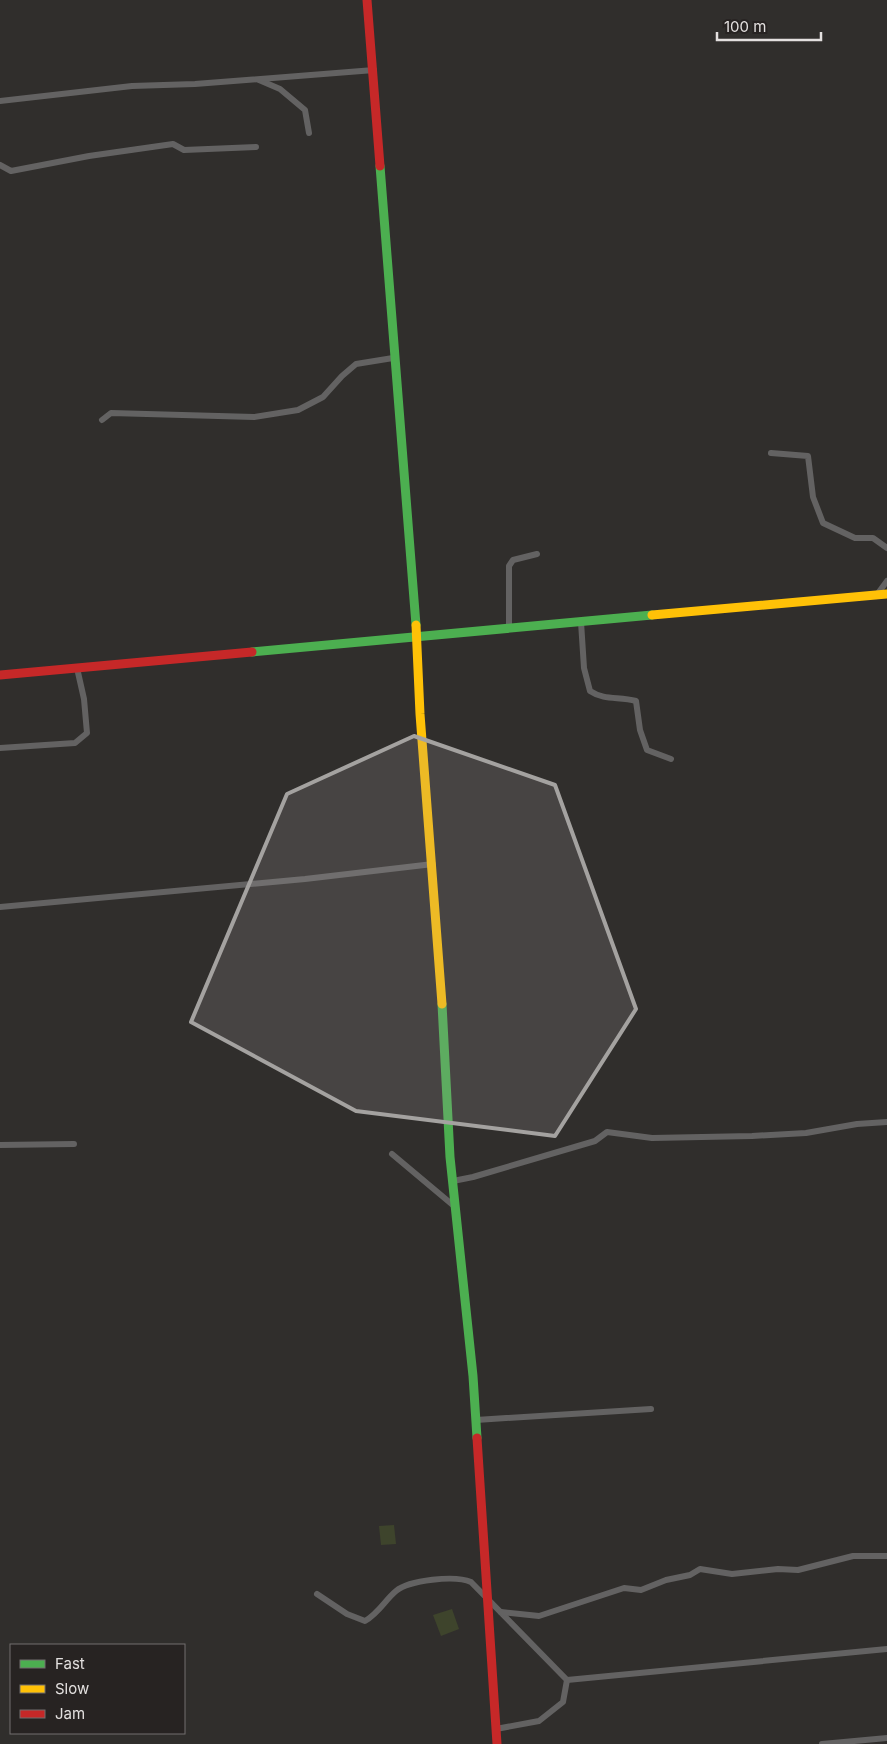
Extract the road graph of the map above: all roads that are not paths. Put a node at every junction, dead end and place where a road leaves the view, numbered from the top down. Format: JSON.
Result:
{"nodes":[{"id":1,"x":367,"y":0,"type":"edge"},
{"id":2,"x":374,"y":70,"type":"junction"},
{"id":3,"x":258,"y":79,"type":"junction"},
{"id":4,"x":0,"y":101,"type":"edge"},
{"id":5,"x":309,"y":133,"type":"dead end"},
{"id":6,"x":256,"y":147,"type":"dead end"},
{"id":7,"x":0,"y":165,"type":"edge"},
{"id":8,"x":394,"y":358,"type":"junction"},
{"id":9,"x":102,"y":420,"type":"dead end"},
{"id":10,"x":771,"y":452,"type":"dead end"},
{"id":11,"x":887,"y":548,"type":"edge"},
{"id":12,"x":537,"y":554,"type":"dead end"},
{"id":13,"x":887,"y":581,"type":"edge"},
{"id":14,"x":887,"y":594,"type":"edge"},
{"id":15,"x":876,"y":596,"type":"junction"},
{"id":16,"x":582,"y":622,"type":"junction"},
{"id":17,"x":509,"y":628,"type":"junction"},
{"id":18,"x":417,"y":639,"type":"junction"},
{"id":19,"x":77,"y":668,"type":"junction"},
{"id":20,"x":0,"y":675,"type":"edge"},
{"id":21,"x":0,"y":748,"type":"edge"},
{"id":22,"x":671,"y":758,"type":"dead end"},
{"id":23,"x":433,"y":864,"type":"junction"},
{"id":24,"x":0,"y":907,"type":"edge"},
{"id":25,"x":887,"y":1122,"type":"edge"},
{"id":26,"x":0,"y":1144,"type":"edge"},
{"id":27,"x":74,"y":1144,"type":"dead end"},
{"id":28,"x":392,"y":1154,"type":"dead end"},
{"id":29,"x":453,"y":1181,"type":"junction"},
{"id":30,"x":454,"y":1206,"type":"junction"},
{"id":31,"x":651,"y":1409,"type":"dead end"},
{"id":32,"x":476,"y":1420,"type":"junction"},
{"id":33,"x":887,"y":1556,"type":"edge"},
{"id":34,"x":317,"y":1594,"type":"dead end"},
{"id":35,"x":488,"y":1597,"type":"junction"},
{"id":36,"x":501,"y":1612,"type":"junction"},
{"id":37,"x":887,"y":1649,"type":"edge"},
{"id":38,"x":567,"y":1680,"type":"junction"},
{"id":39,"x":496,"y":1729,"type":"junction"},
{"id":40,"x":887,"y":1738,"type":"edge"},
{"id":41,"x":497,"y":1744,"type":"edge"},
{"id":42,"x":822,"y":1744,"type":"edge"}],
"edges":[{"from":1,"to":2,"type":"street"},
{"from":2,"to":3,"type":"street"},
{"from":2,"to":8,"type":"street"},
{"from":3,"to":4,"type":"street"},
{"from":3,"to":5,"type":"street"},
{"from":6,"to":7,"type":"street"},
{"from":8,"to":9,"type":"street"},
{"from":8,"to":18,"type":"street"},
{"from":10,"to":11,"type":"street"},
{"from":12,"to":17,"type":"street"},
{"from":13,"to":15,"type":"street"},
{"from":14,"to":15,"type":"street"},
{"from":15,"to":16,"type":"street"},
{"from":16,"to":17,"type":"street"},
{"from":16,"to":22,"type":"street"},
{"from":17,"to":18,"type":"street"},
{"from":18,"to":19,"type":"street"},
{"from":18,"to":23,"type":"street"},
{"from":19,"to":20,"type":"street"},
{"from":19,"to":21,"type":"street"},
{"from":23,"to":24,"type":"street"},
{"from":23,"to":29,"type":"street"},
{"from":25,"to":29,"type":"street"},
{"from":26,"to":27,"type":"street"},
{"from":28,"to":30,"type":"street"},
{"from":29,"to":30,"type":"street"},
{"from":30,"to":32,"type":"street"},
{"from":31,"to":32,"type":"street"},
{"from":32,"to":35,"type":"street"},
{"from":33,"to":36,"type":"street"},
{"from":34,"to":35,"type":"street"},
{"from":35,"to":36,"type":"street"},
{"from":35,"to":39,"type":"street"},
{"from":36,"to":38,"type":"street"},
{"from":37,"to":38,"type":"street"},
{"from":38,"to":39,"type":"street"},
{"from":39,"to":41,"type":"street"},
{"from":40,"to":42,"type":"street"}]}
